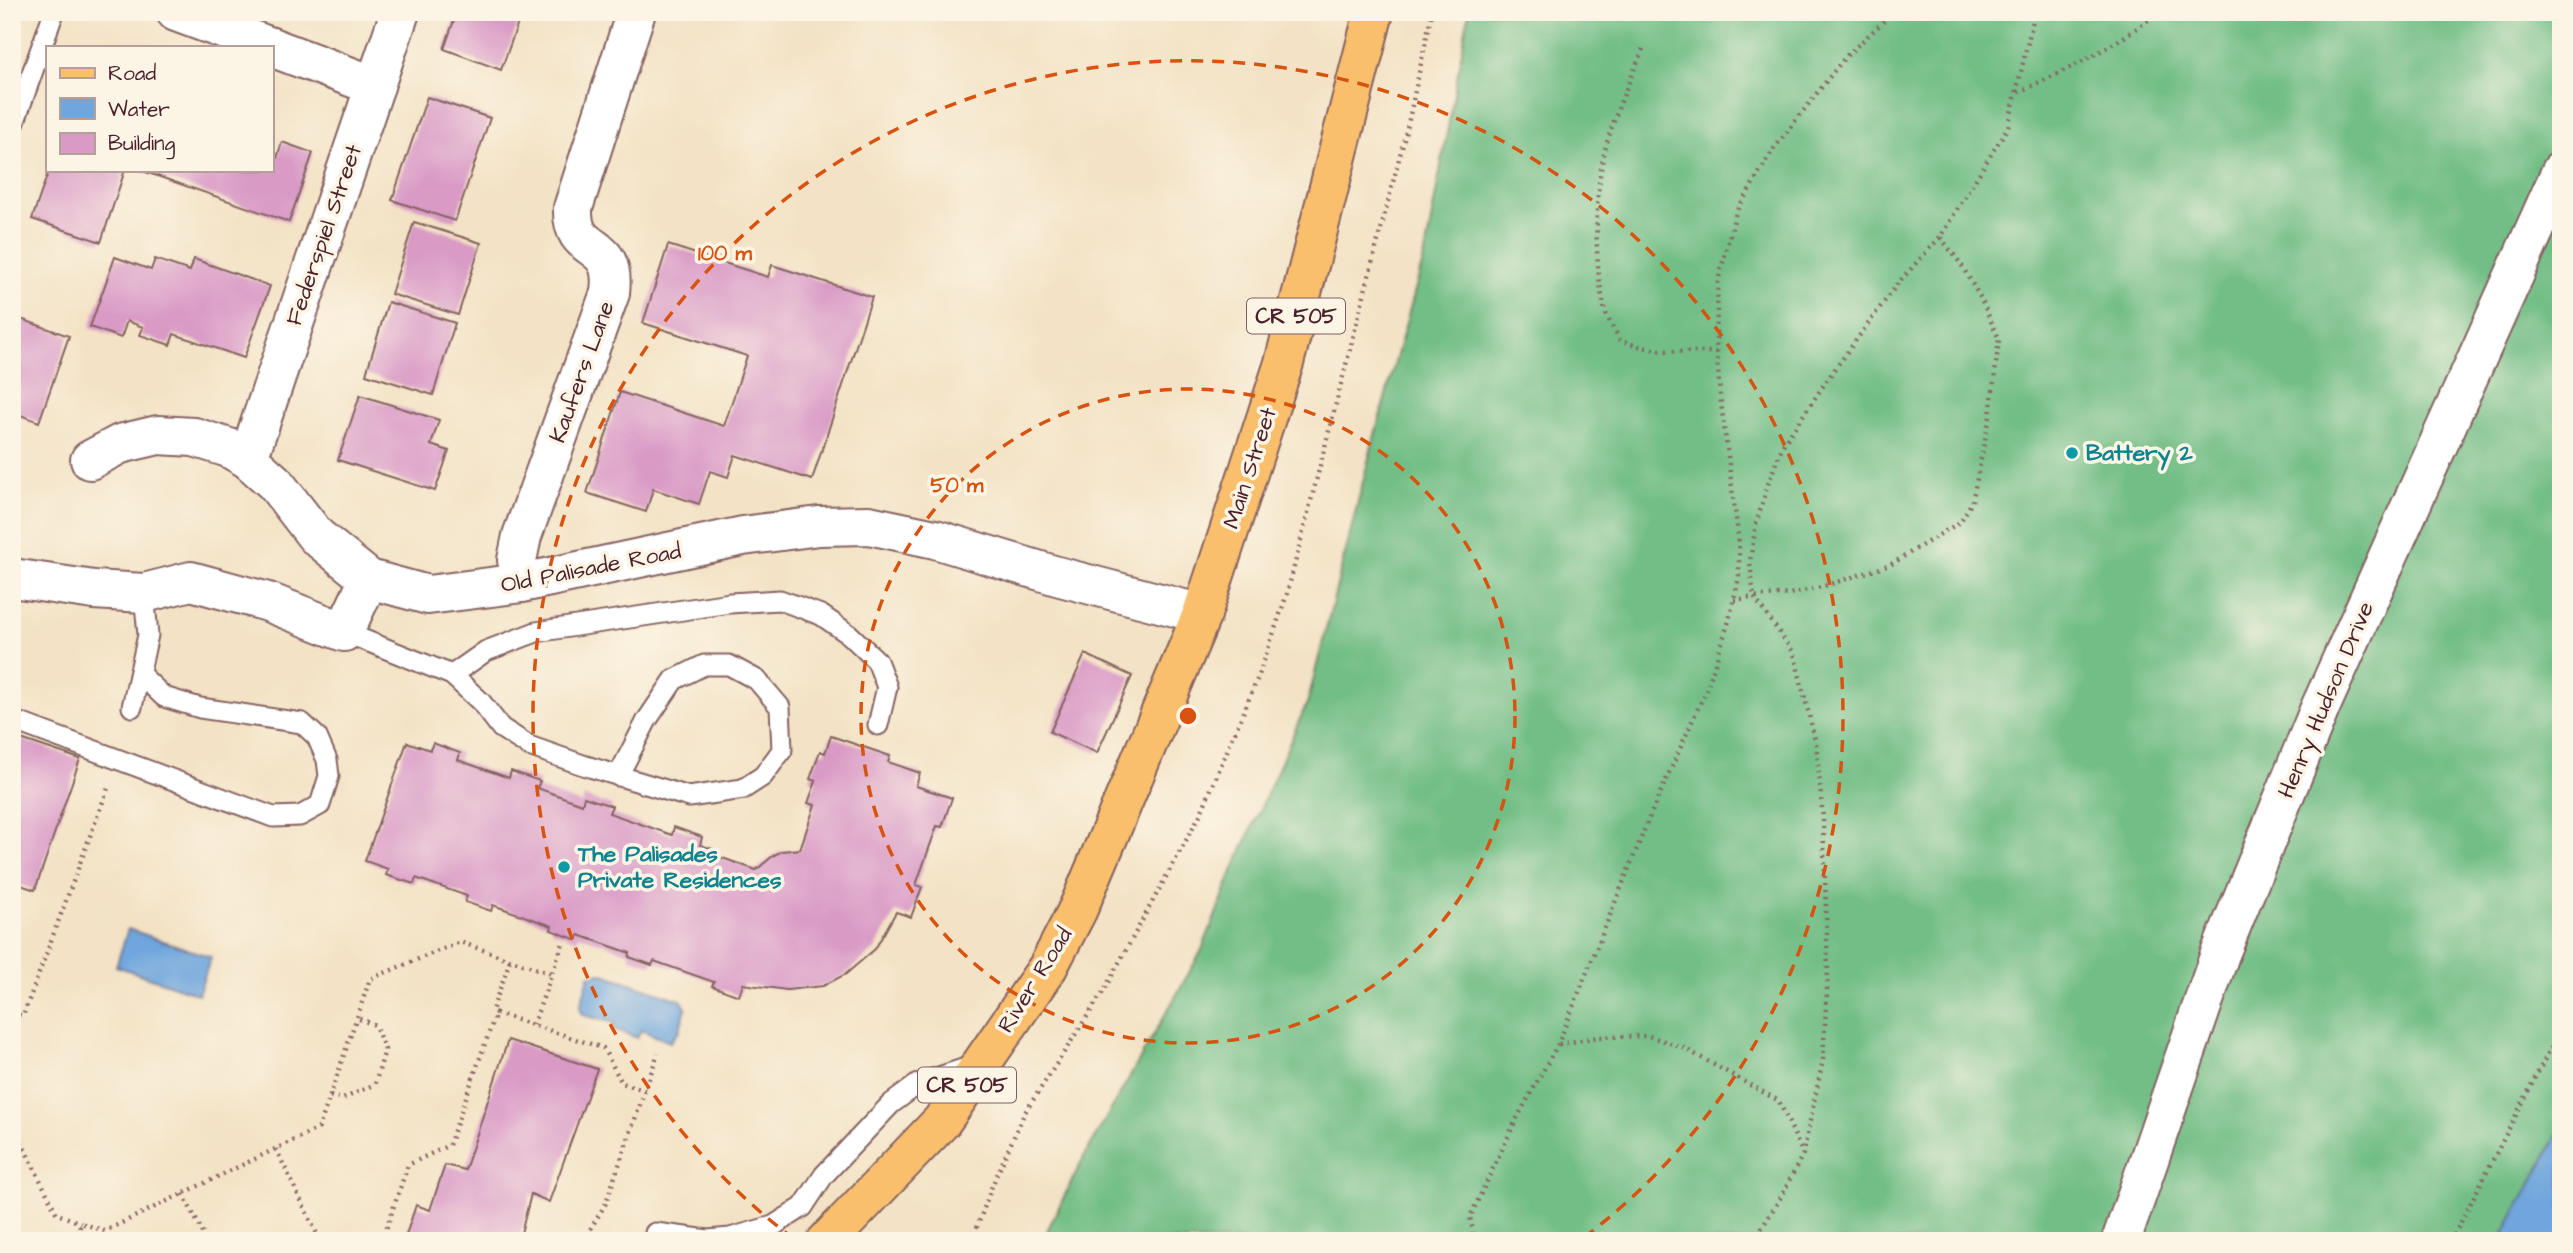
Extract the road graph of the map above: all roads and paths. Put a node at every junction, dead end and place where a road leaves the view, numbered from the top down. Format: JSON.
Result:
{"nodes":[{"id":1,"x":54,"y":12,"type":"edge"},
{"id":2,"x":176,"y":12,"type":"edge"},
{"id":3,"x":400,"y":12,"type":"edge"},
{"id":4,"x":636,"y":12,"type":"edge"},
{"id":5,"x":1374,"y":12,"type":"edge"},
{"id":6,"x":1894,"y":12,"type":"edge"},
{"id":7,"x":2035,"y":12,"type":"edge"},
{"id":8,"x":2159,"y":12,"type":"edge"},
{"id":9,"x":268,"y":46,"type":"edge"},
{"id":10,"x":273,"y":48,"type":"edge"},
{"id":11,"x":1643,"y":49,"type":"dead end"},
{"id":12,"x":375,"y":86,"type":"junction"},
{"id":13,"x":2017,"y":92,"type":"junction"},
{"id":14,"x":12,"y":130,"type":"edge"},
{"id":15,"x":2561,"y":171,"type":"edge"},
{"id":16,"x":1940,"y":237,"type":"junction"},
{"id":17,"x":1716,"y":352,"type":"junction"},
{"id":18,"x":248,"y":459,"type":"junction"},
{"id":19,"x":90,"y":460,"type":"dead end"},
{"id":20,"x":1739,"y":555,"type":"junction"},
{"id":21,"x":1752,"y":555,"type":"junction"},
{"id":22,"x":12,"y":578,"type":"edge"},
{"id":23,"x":369,"y":579,"type":"junction"},
{"id":24,"x":522,"y":583,"type":"junction"},
{"id":25,"x":144,"y":593,"type":"junction"},
{"id":26,"x":1754,"y":597,"type":"junction"},
{"id":27,"x":1734,"y":600,"type":"junction"},
{"id":28,"x":1202,"y":614,"type":"junction"},
{"id":29,"x":344,"y":632,"type":"junction"},
{"id":30,"x":139,"y":674,"type":"junction"},
{"id":31,"x":452,"y":675,"type":"junction"},
{"id":32,"x":132,"y":706,"type":"dead end"},
{"id":33,"x":12,"y":720,"type":"edge"},
{"id":34,"x":878,"y":725,"type":"dead end"},
{"id":35,"x":118,"y":760,"type":"junction"},
{"id":36,"x":618,"y":776,"type":"junction"},
{"id":37,"x":1078,"y":909,"type":"joint"},
{"id":38,"x":563,"y":943,"type":"dead end"},
{"id":39,"x":510,"y":960,"type":"junction"},
{"id":40,"x":552,"y":974,"type":"junction"},
{"id":41,"x":12,"y":1013,"type":"edge"},
{"id":42,"x":496,"y":1013,"type":"junction"},
{"id":43,"x":357,"y":1018,"type":"junction"},
{"id":44,"x":533,"y":1025,"type":"junction"},
{"id":45,"x":2561,"y":1028,"type":"edge"},
{"id":46,"x":1558,"y":1044,"type":"junction"},
{"id":47,"x":659,"y":1053,"type":"dead end"},
{"id":48,"x":983,"y":1062,"type":"junction"},
{"id":49,"x":645,"y":1090,"type":"junction"},
{"id":50,"x":330,"y":1096,"type":"junction"},
{"id":51,"x":12,"y":1124,"type":"edge"},
{"id":52,"x":276,"y":1149,"type":"junction"},
{"id":53,"x":1803,"y":1154,"type":"junction"},
{"id":54,"x":183,"y":1194,"type":"junction"},
{"id":55,"x":81,"y":1223,"type":"junction"},
{"id":56,"x":12,"y":1231,"type":"edge"},
{"id":57,"x":41,"y":1241,"type":"edge"},
{"id":58,"x":75,"y":1241,"type":"edge"},
{"id":59,"x":207,"y":1241,"type":"edge"},
{"id":60,"x":327,"y":1241,"type":"edge"},
{"id":61,"x":382,"y":1241,"type":"edge"},
{"id":62,"x":583,"y":1241,"type":"edge"},
{"id":63,"x":664,"y":1241,"type":"edge"},
{"id":64,"x":827,"y":1241,"type":"edge"},
{"id":65,"x":1475,"y":1241,"type":"edge"},
{"id":66,"x":1751,"y":1241,"type":"edge"},
{"id":67,"x":2121,"y":1241,"type":"edge"},
{"id":68,"x":2451,"y":1241,"type":"edge"}],
"edges":[{"from":1,"to":14,"type":"lane"},
{"from":2,"to":9,"type":"street"},
{"from":3,"to":12,"type":"street","name":"Federspiel Street"},
{"from":4,"to":24,"type":"street","name":"Kaufers Lane"},
{"from":5,"to":28,"type":"main road","name":"Main Street","number":"CR 505"},
{"from":6,"to":17,"type":"path"},
{"from":7,"to":13,"type":"path"},
{"from":8,"to":13,"type":"path"},
{"from":10,"to":12,"type":"street"},
{"from":11,"to":17,"type":"path"},
{"from":12,"to":18,"type":"street","name":"Federspiel Street"},
{"from":13,"to":16,"type":"path"},
{"from":15,"to":67,"type":"street","name":"Henry Hudson Drive"},
{"from":16,"to":21,"type":"path"},
{"from":16,"to":26,"type":"path"},
{"from":17,"to":20,"type":"path"},
{"from":18,"to":19,"type":"street"},
{"from":18,"to":23,"type":"street"},
{"from":20,"to":21,"type":"path"},
{"from":20,"to":27,"type":"path"},
{"from":21,"to":26,"type":"path"},
{"from":22,"to":25,"type":"street"},
{"from":23,"to":24,"type":"street","name":"Old Palisade Road"},
{"from":23,"to":29,"type":"street"},
{"from":24,"to":28,"type":"street","name":"Old Palisade Road"},
{"from":25,"to":29,"type":"street"},
{"from":25,"to":30,"type":"lane"},
{"from":26,"to":27,"type":"path"},
{"from":26,"to":53,"type":"path"},
{"from":27,"to":46,"type":"path"},
{"from":28,"to":37,"type":"main road","name":"Main Street","number":"CR 505"},
{"from":29,"to":31,"type":"lane"},
{"from":30,"to":32,"type":"lane"},
{"from":30,"to":35,"type":"lane"},
{"from":31,"to":34,"type":"lane"},
{"from":31,"to":36,"type":"lane"},
{"from":33,"to":35,"type":"lane"},
{"from":35,"to":41,"type":"path"},
{"from":36,"to":36,"type":"lane"},
{"from":37,"to":48,"type":"main road","name":"River Road","number":"CR 505"},
{"from":38,"to":40,"type":"path"},
{"from":39,"to":40,"type":"path"},
{"from":39,"to":42,"type":"path"},
{"from":39,"to":43,"type":"path"},
{"from":40,"to":44,"type":"path"},
{"from":42,"to":44,"type":"path"},
{"from":42,"to":61,"type":"path"},
{"from":43,"to":50,"type":"path"},
{"from":43,"to":50,"type":"path"},
{"from":44,"to":49,"type":"path"},
{"from":45,"to":68,"type":"path"},
{"from":46,"to":53,"type":"path"},
{"from":46,"to":65,"type":"path"},
{"from":47,"to":49,"type":"path"},
{"from":48,"to":63,"type":"lane"},
{"from":48,"to":64,"type":"main road","name":"River Road","number":"CR 505"},
{"from":49,"to":62,"type":"path"},
{"from":50,"to":52,"type":"path"},
{"from":51,"to":55,"type":"path"},
{"from":52,"to":54,"type":"path"},
{"from":52,"to":60,"type":"path"},
{"from":53,"to":66,"type":"path"},
{"from":54,"to":55,"type":"path"},
{"from":54,"to":59,"type":"path"},
{"from":55,"to":58,"type":"path"},
{"from":56,"to":57,"type":"path"}]}
